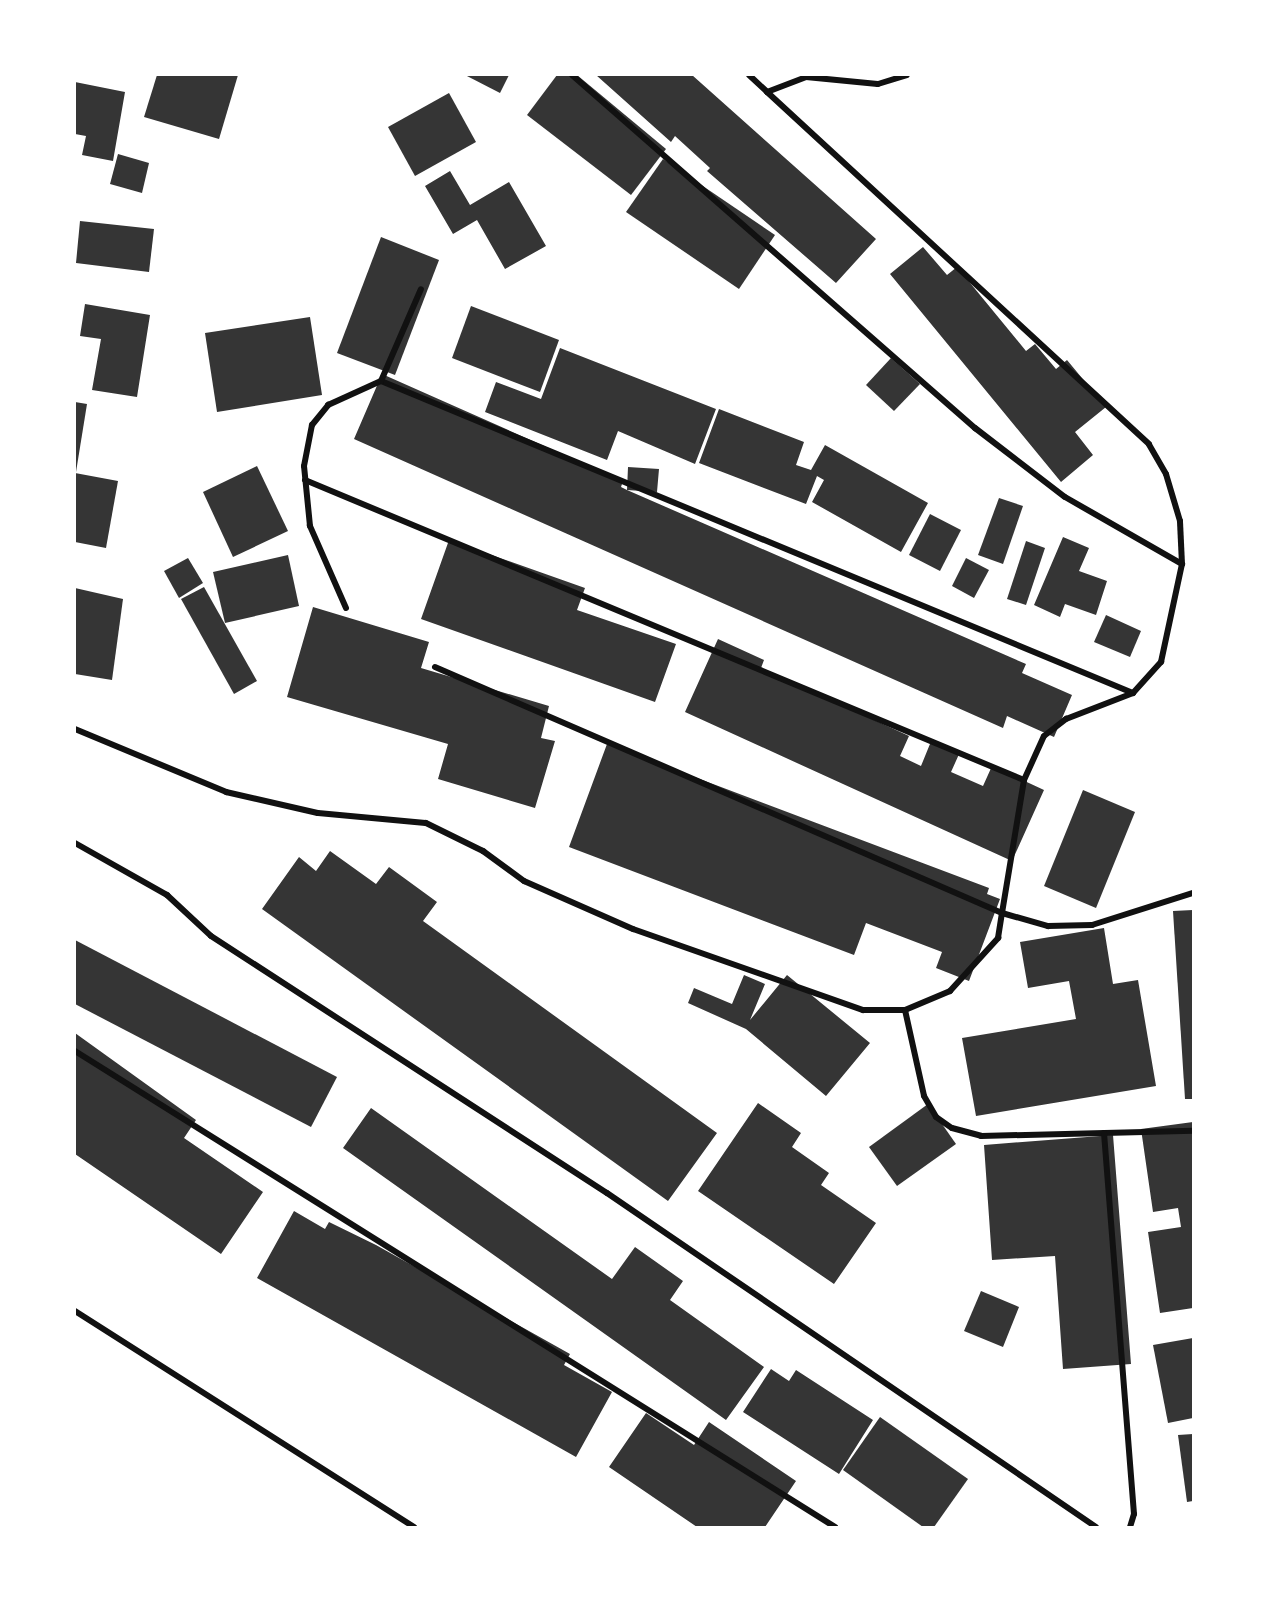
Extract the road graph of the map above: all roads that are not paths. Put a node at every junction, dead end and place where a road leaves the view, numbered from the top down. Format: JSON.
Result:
{"nodes":[{"id":1,"x":572,"y":75,"type":"edge"},
{"id":2,"x":749,"y":75,"type":"edge"},
{"id":3,"x":908,"y":75,"type":"edge"},
{"id":4,"x":767,"y":92,"type":"junction"},
{"id":5,"x":421,"y":289,"type":"dead end"},
{"id":6,"x":381,"y":381,"type":"junction"},
{"id":7,"x":305,"y":480,"type":"junction"},
{"id":8,"x":1182,"y":564,"type":"junction"},
{"id":9,"x":346,"y":608,"type":"dead end"},
{"id":10,"x":435,"y":668,"type":"dead end"},
{"id":11,"x":1133,"y":693,"type":"junction"},
{"id":12,"x":75,"y":729,"type":"edge"},
{"id":13,"x":1024,"y":780,"type":"junction"},
{"id":14,"x":75,"y":843,"type":"edge"},
{"id":15,"x":1193,"y":893,"type":"edge"},
{"id":16,"x":1002,"y":913,"type":"junction"},
{"id":17,"x":905,"y":1010,"type":"junction"},
{"id":18,"x":75,"y":1051,"type":"edge"},
{"id":19,"x":1193,"y":1131,"type":"edge"},
{"id":20,"x":1104,"y":1133,"type":"junction"},
{"id":21,"x":75,"y":1311,"type":"edge"},
{"id":22,"x":414,"y":1527,"type":"edge"},
{"id":23,"x":835,"y":1527,"type":"edge"},
{"id":24,"x":1096,"y":1527,"type":"edge"},
{"id":25,"x":1130,"y":1527,"type":"edge"}],
"edges":[{"from":1,"to":8,"type":"street"},
{"from":2,"to":4,"type":"street"},
{"from":3,"to":4,"type":"street"},
{"from":4,"to":8,"type":"street"},
{"from":5,"to":6,"type":"street"},
{"from":6,"to":7,"type":"street"},
{"from":6,"to":11,"type":"street"},
{"from":7,"to":9,"type":"street"},
{"from":7,"to":13,"type":"street"},
{"from":8,"to":11,"type":"street"},
{"from":10,"to":16,"type":"street"},
{"from":11,"to":13,"type":"street"},
{"from":12,"to":17,"type":"street"},
{"from":13,"to":16,"type":"street"},
{"from":14,"to":24,"type":"street"},
{"from":15,"to":16,"type":"street"},
{"from":16,"to":17,"type":"street"},
{"from":17,"to":20,"type":"street"},
{"from":18,"to":23,"type":"street"},
{"from":19,"to":20,"type":"street"},
{"from":20,"to":25,"type":"street"},
{"from":21,"to":22,"type":"street"}]}
